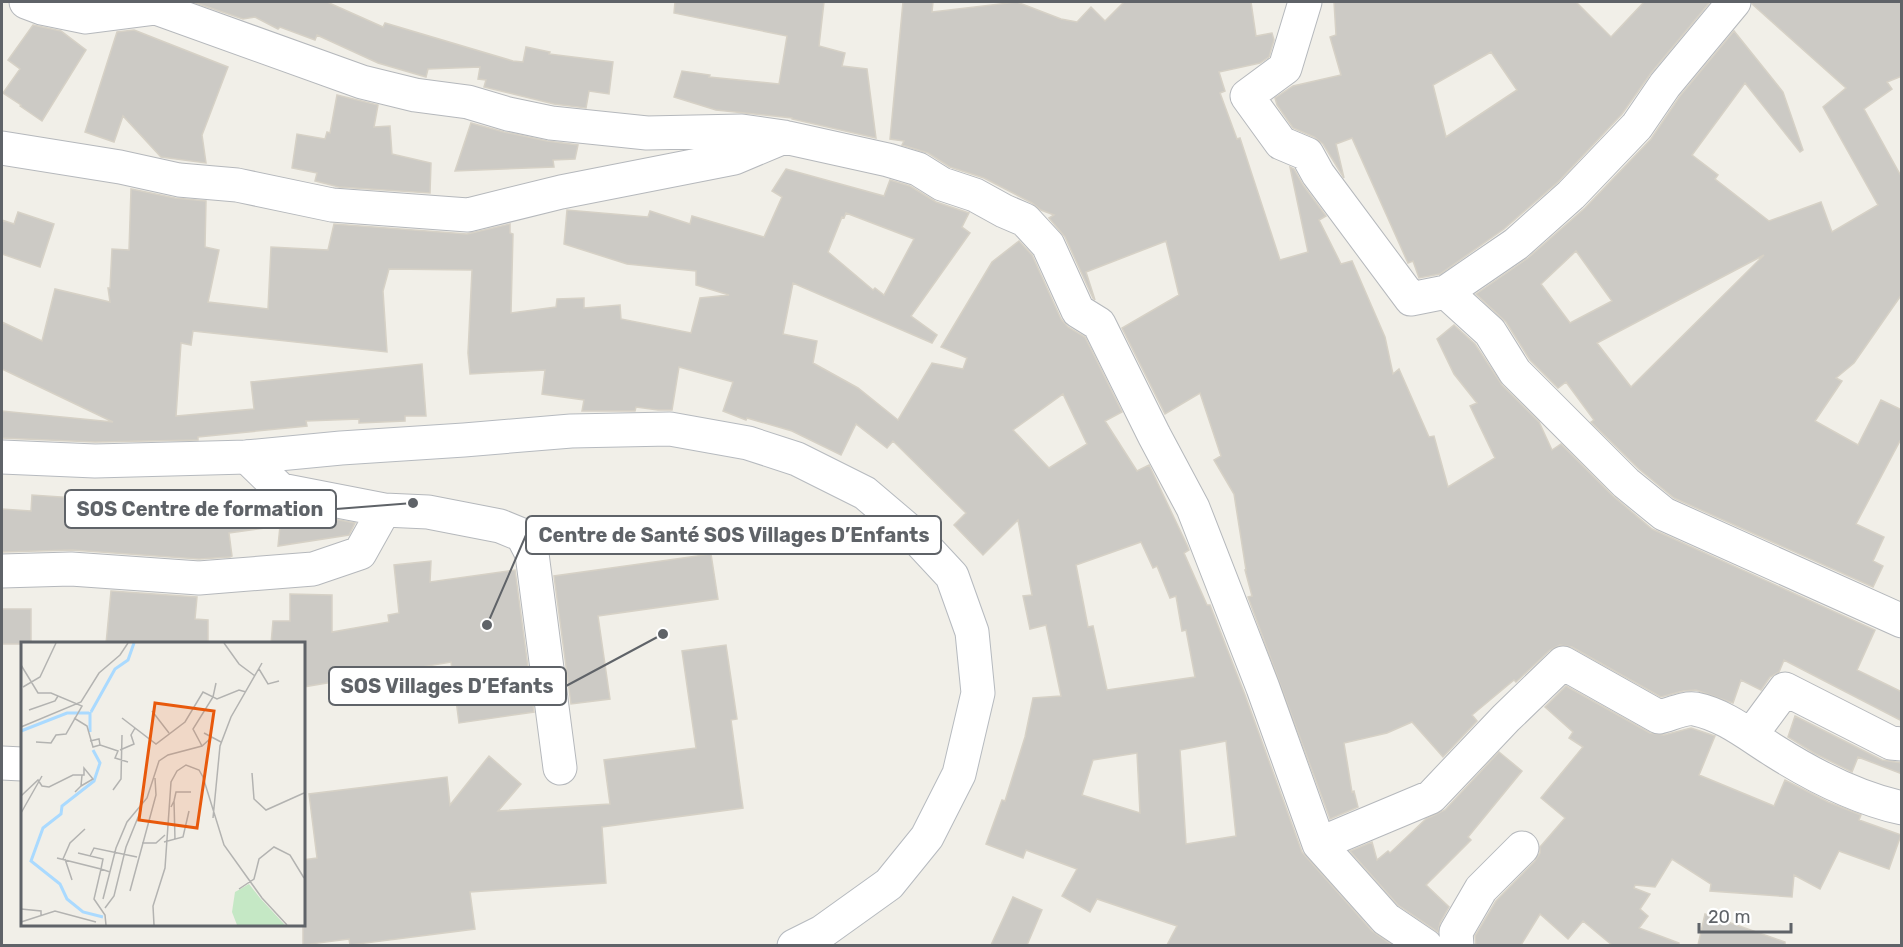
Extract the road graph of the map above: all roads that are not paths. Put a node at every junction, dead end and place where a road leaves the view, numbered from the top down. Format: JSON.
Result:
{"nodes":[{"id":1,"x":26,"y":2,"type":"edge"},
{"id":2,"x":1305,"y":2,"type":"edge"},
{"id":3,"x":1734,"y":2,"type":"edge"},
{"id":4,"x":152,"y":5,"type":"edge"},
{"id":5,"x":784,"y":136,"type":"junction"},
{"id":6,"x":2,"y":148,"type":"edge"},
{"id":7,"x":1446,"y":292,"type":"junction"},
{"id":8,"x":2,"y":457,"type":"edge"},
{"id":9,"x":248,"y":457,"type":"junction"},
{"id":10,"x":384,"y":510,"type":"junction"},
{"id":11,"x":2,"y":571,"type":"edge"},
{"id":12,"x":1902,"y":621,"type":"edge"},
{"id":13,"x":1751,"y":735,"type":"junction"},
{"id":14,"x":1902,"y":744,"type":"edge"},
{"id":15,"x":2,"y":763,"type":"edge"},
{"id":16,"x":21,"y":764,"type":"edge"},
{"id":17,"x":560,"y":768,"type":"dead end"},
{"id":18,"x":1902,"y":808,"type":"edge"},
{"id":19,"x":1319,"y":844,"type":"junction"},
{"id":20,"x":1522,"y":848,"type":"dead end"},
{"id":21,"x":794,"y":945,"type":"edge"},
{"id":22,"x":1426,"y":945,"type":"edge"},
{"id":23,"x":1457,"y":945,"type":"edge"}],
"edges":[{"from":1,"to":4,"type":"street"},
{"from":2,"to":7,"type":"street"},
{"from":3,"to":7,"type":"street"},
{"from":4,"to":5,"type":"street"},
{"from":5,"to":6,"type":"street"},
{"from":5,"to":19,"type":"street"},
{"from":7,"to":12,"type":"street"},
{"from":8,"to":9,"type":"street"},
{"from":9,"to":10,"type":"street"},
{"from":9,"to":21,"type":"street"},
{"from":10,"to":11,"type":"street"},
{"from":10,"to":17,"type":"street"},
{"from":13,"to":14,"type":"street"},
{"from":13,"to":18,"type":"street"},
{"from":13,"to":19,"type":"street"},
{"from":15,"to":16,"type":"street"},
{"from":19,"to":22,"type":"street"},
{"from":20,"to":23,"type":"street"}]}
